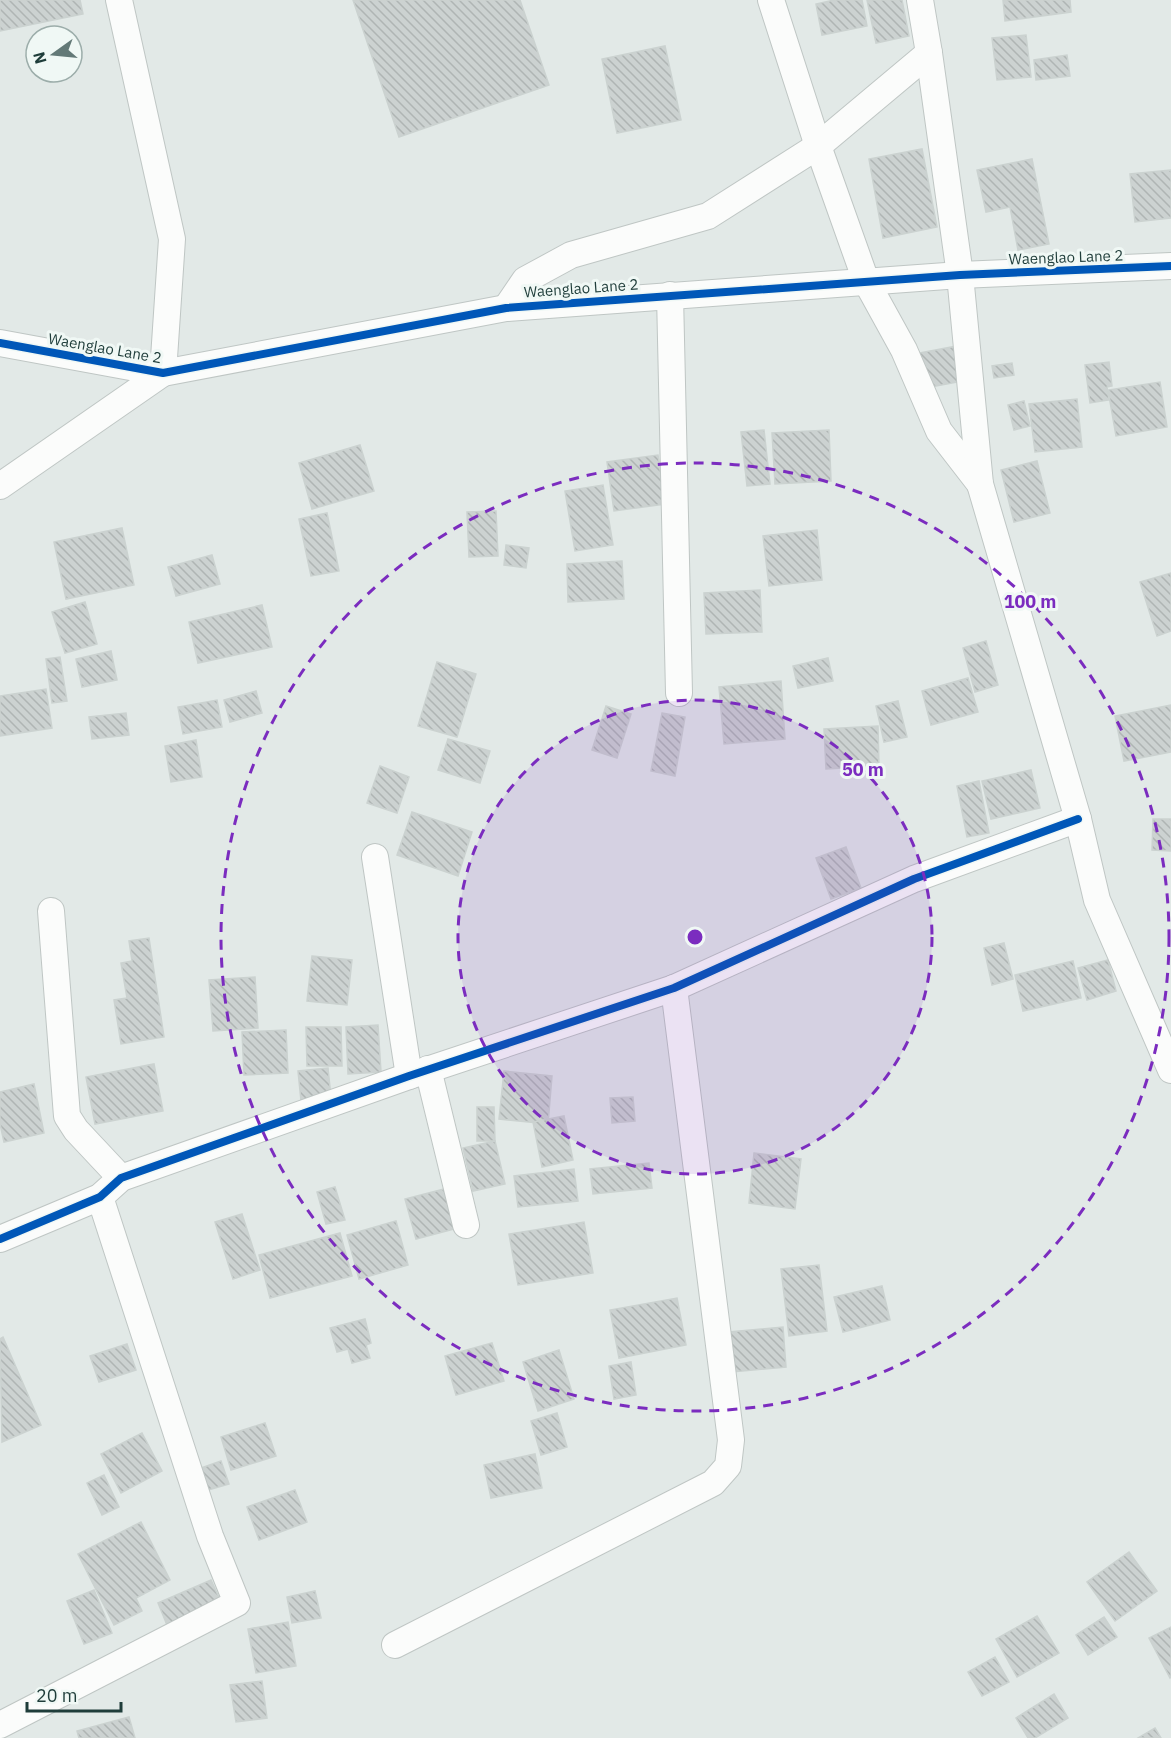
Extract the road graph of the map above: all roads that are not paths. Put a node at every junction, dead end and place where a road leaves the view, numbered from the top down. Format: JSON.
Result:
{"nodes":[{"id":1,"x":118,"y":0,"type":"edge"},
{"id":2,"x":771,"y":0,"type":"edge"},
{"id":3,"x":920,"y":0,"type":"edge"},
{"id":4,"x":929,"y":53,"type":"junction"},
{"id":5,"x":818,"y":146,"type":"junction"},
{"id":6,"x":1171,"y":266,"type":"edge"},
{"id":7,"x":960,"y":275,"type":"junction"},
{"id":8,"x":866,"y":281,"type":"junction"},
{"id":9,"x":670,"y":295,"type":"junction"},
{"id":10,"x":506,"y":308,"type":"junction"},
{"id":11,"x":0,"y":343,"type":"edge"},
{"id":12,"x":163,"y":373,"type":"junction"},
{"id":13,"x":980,"y":484,"type":"junction"},
{"id":14,"x":0,"y":486,"type":"edge"},
{"id":15,"x":678,"y":693,"type":"dead end"},
{"id":16,"x":1078,"y":819,"type":"junction"},
{"id":17,"x":375,"y":857,"type":"dead end"},
{"id":18,"x":51,"y":911,"type":"dead end"},
{"id":19,"x":674,"y":988,"type":"junction"},
{"id":20,"x":1171,"y":1070,"type":"edge"},
{"id":21,"x":418,"y":1072,"type":"junction"},
{"id":22,"x":120,"y":1178,"type":"junction"},
{"id":23,"x":100,"y":1197,"type":"junction"},
{"id":24,"x":466,"y":1225,"type":"dead end"},
{"id":25,"x":0,"y":1239,"type":"edge"},
{"id":26,"x":395,"y":1645,"type":"dead end"},
{"id":27,"x":0,"y":1725,"type":"edge"}],
"edges":[{"from":1,"to":12,"type":"street"},
{"from":2,"to":5,"type":"street"},
{"from":3,"to":4,"type":"street"},
{"from":4,"to":5,"type":"street"},
{"from":4,"to":7,"type":"street"},
{"from":5,"to":8,"type":"street"},
{"from":5,"to":10,"type":"street"},
{"from":6,"to":7,"type":"street","name":"Waenglao Lane 2"},
{"from":7,"to":8,"type":"street","name":"Waenglao Lane 2"},
{"from":7,"to":13,"type":"street"},
{"from":8,"to":9,"type":"street","name":"Waenglao Lane 2"},
{"from":8,"to":13,"type":"street"},
{"from":9,"to":10,"type":"street","name":"Waenglao Lane 2"},
{"from":9,"to":15,"type":"street"},
{"from":10,"to":12,"type":"street","name":"Waenglao Lane 2"},
{"from":11,"to":12,"type":"street","name":"Waenglao Lane 2"},
{"from":12,"to":14,"type":"street"},
{"from":13,"to":16,"type":"street"},
{"from":16,"to":19,"type":"street"},
{"from":16,"to":20,"type":"street"},
{"from":17,"to":21,"type":"street"},
{"from":18,"to":22,"type":"street"},
{"from":19,"to":21,"type":"street"},
{"from":19,"to":26,"type":"street"},
{"from":21,"to":22,"type":"street"},
{"from":21,"to":24,"type":"street"},
{"from":22,"to":23,"type":"street"},
{"from":23,"to":25,"type":"street"},
{"from":23,"to":27,"type":"street"}]}
